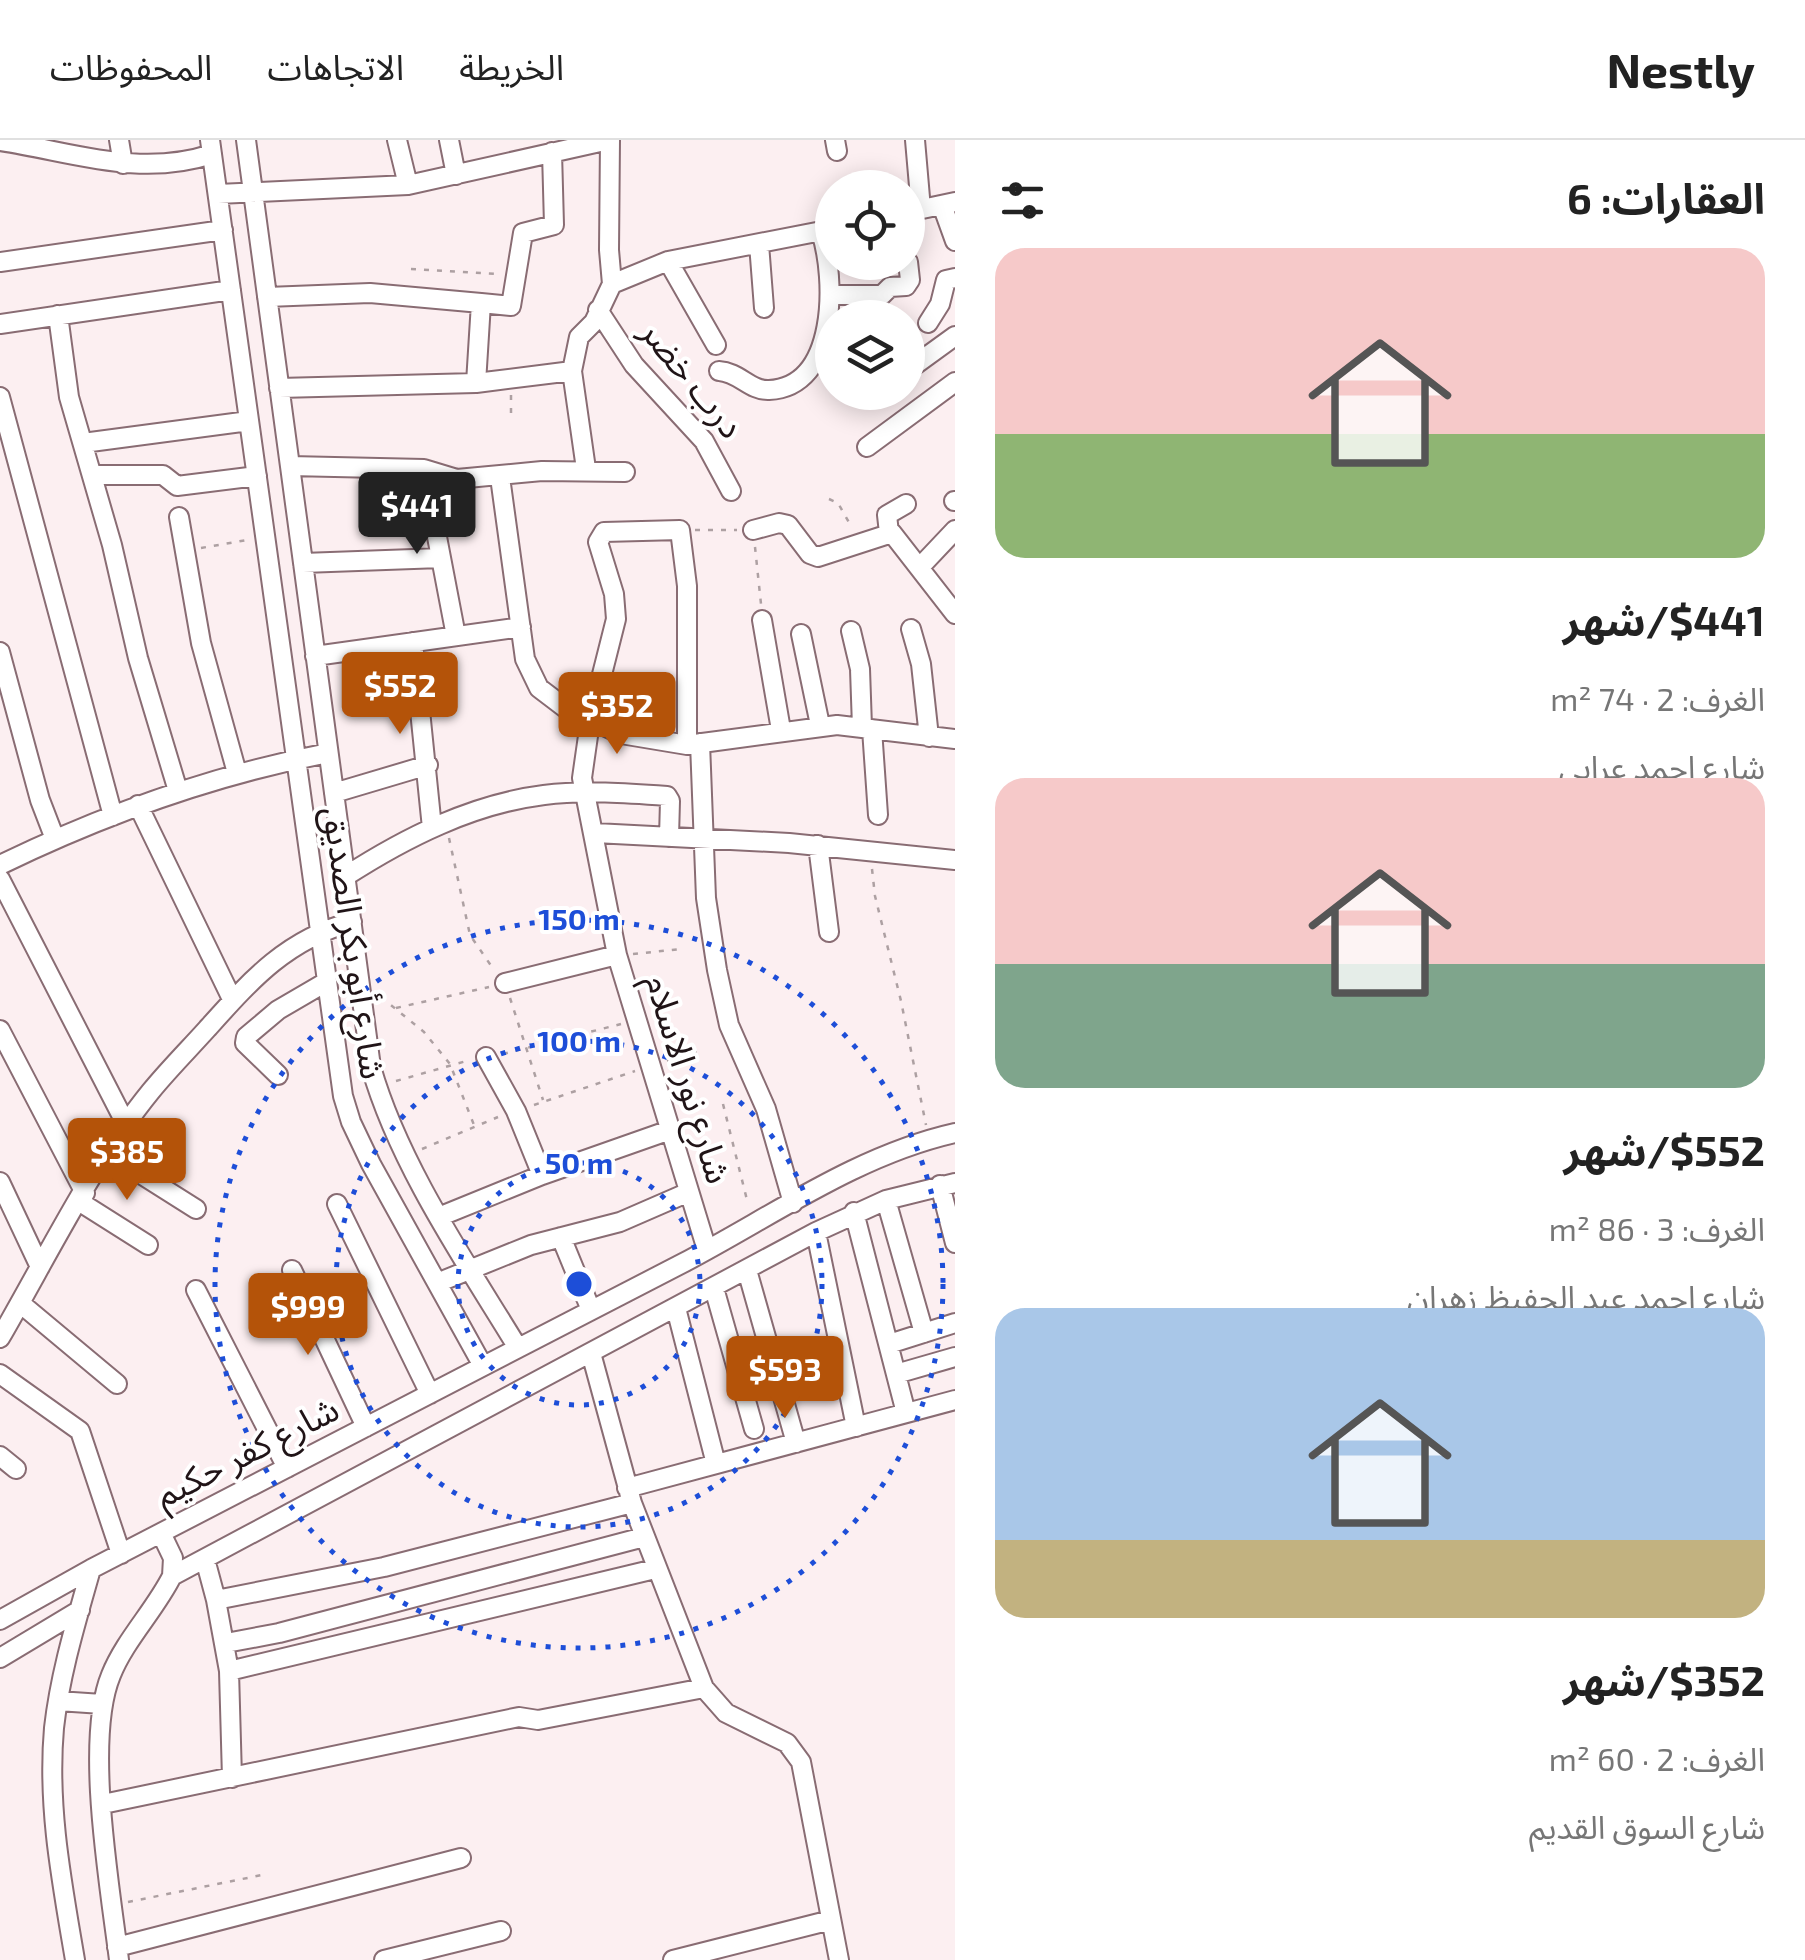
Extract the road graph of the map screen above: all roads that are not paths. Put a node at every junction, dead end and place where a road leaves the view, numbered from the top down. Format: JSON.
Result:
{"nodes":[{"id":1,"x":119,"y":140,"type":"edge"},
{"id":2,"x":246,"y":140,"type":"edge"},
{"id":3,"x":396,"y":140,"type":"edge"},
{"id":4,"x":450,"y":140,"type":"edge"},
{"id":5,"x":610,"y":140,"type":"edge"},
{"id":6,"x":915,"y":140,"type":"edge"},
{"id":7,"x":8,"y":141,"type":"edge"},
{"id":8,"x":211,"y":147,"type":"edge"},
{"id":9,"x":83,"y":148,"type":"edge"},
{"id":10,"x":552,"y":152,"type":"junction"},
{"id":11,"x":122,"y":164,"type":"junction"},
{"id":12,"x":915,"y":170,"type":"edge"},
{"id":13,"x":456,"y":176,"type":"junction"},
{"id":14,"x":408,"y":185,"type":"junction"},
{"id":15,"x":253,"y":192,"type":"junction"},
{"id":16,"x":218,"y":194,"type":"junction"},
{"id":17,"x":948,"y":204,"type":"edge"},
{"id":18,"x":223,"y":230,"type":"junction"},
{"id":19,"x":815,"y":233,"type":"edge"},
{"id":20,"x":955,"y":241,"type":"edge"},
{"id":21,"x":760,"y":244,"type":"junction"},
{"id":22,"x":668,"y":261,"type":"junction"},
{"id":23,"x":0,"y":262,"type":"edge"},
{"id":24,"x":955,"y":278,"type":"edge"},
{"id":25,"x":831,"y":280,"type":"edge"},
{"id":26,"x":910,"y":280,"type":"edge"},
{"id":27,"x":612,"y":284,"type":"junction"},
{"id":28,"x":231,"y":290,"type":"junction"},
{"id":29,"x":832,"y":295,"type":"junction"},
{"id":30,"x":267,"y":297,"type":"junction"},
{"id":31,"x":481,"y":303,"type":"junction"},
{"id":32,"x":764,"y":308,"type":"dead end"},
{"id":33,"x":598,"y":310,"type":"junction"},
{"id":34,"x":58,"y":315,"type":"junction"},
{"id":35,"x":928,"y":323,"type":"dead end"},
{"id":36,"x":0,"y":324,"type":"edge"},
{"id":37,"x":955,"y":336,"type":"edge"},
{"id":38,"x":716,"y":345,"type":"dead end"},
{"id":39,"x":925,"y":358,"type":"edge"},
{"id":40,"x":572,"y":371,"type":"junction"},
{"id":41,"x":719,"y":372,"type":"dead end"},
{"id":42,"x":476,"y":383,"type":"junction"},
{"id":43,"x":954,"y":385,"type":"edge"},
{"id":44,"x":280,"y":388,"type":"junction"},
{"id":45,"x":0,"y":397,"type":"edge"},
{"id":46,"x":249,"y":421,"type":"junction"},
{"id":47,"x":84,"y":442,"type":"junction"},
{"id":48,"x":867,"y":447,"type":"dead end"},
{"id":49,"x":290,"y":466,"type":"junction"},
{"id":50,"x":424,"y":469,"type":"junction"},
{"id":51,"x":586,"y":469,"type":"junction"},
{"id":52,"x":626,"y":472,"type":"dead end"},
{"id":53,"x":92,"y":475,"type":"junction"},
{"id":54,"x":256,"y":476,"type":"junction"},
{"id":55,"x":500,"y":476,"type":"junction"},
{"id":56,"x":731,"y":490,"type":"dead end"},
{"id":57,"x":906,"y":504,"type":"dead end"},
{"id":58,"x":179,"y":517,"type":"dead end"},
{"id":59,"x":753,"y":530,"type":"road end"},
{"id":60,"x":955,"y":530,"type":"edge"},
{"id":61,"x":893,"y":536,"type":"junction"},
{"id":62,"x":441,"y":558,"type":"junction"},
{"id":63,"x":303,"y":563,"type":"junction"},
{"id":64,"x":920,"y":567,"type":"junction"},
{"id":65,"x":955,"y":614,"type":"edge"},
{"id":66,"x":762,"y":620,"type":"road end"},
{"id":67,"x":520,"y":627,"type":"junction"},
{"id":68,"x":912,"y":629,"type":"dead end"},
{"id":69,"x":851,"y":631,"type":"dead end"},
{"id":70,"x":801,"y":634,"type":"dead end"},
{"id":71,"x":456,"y":636,"type":"junction"},
{"id":72,"x":413,"y":642,"type":"junction"},
{"id":73,"x":0,"y":652,"type":"edge"},
{"id":74,"x":315,"y":656,"type":"junction"},
{"id":75,"x":590,"y":722,"type":"junction"},
{"id":76,"x":820,"y":725,"type":"junction"},
{"id":77,"x":867,"y":728,"type":"junction"},
{"id":78,"x":781,"y":730,"type":"junction"},
{"id":79,"x":928,"y":738,"type":"junction"},
{"id":80,"x":955,"y":739,"type":"edge"},
{"id":81,"x":694,"y":744,"type":"junction"},
{"id":82,"x":328,"y":752,"type":"junction"},
{"id":83,"x":296,"y":759,"type":"junction"},
{"id":84,"x":428,"y":765,"type":"junction"},
{"id":85,"x":237,"y":773,"type":"junction"},
{"id":86,"x":178,"y":791,"type":"junction"},
{"id":87,"x":334,"y":793,"type":"junction"},
{"id":88,"x":586,"y":793,"type":"junction"},
{"id":89,"x":138,"y":805,"type":"junction"},
{"id":90,"x":878,"y":815,"type":"dead end"},
{"id":91,"x":113,"y":816,"type":"junction"},
{"id":92,"x":439,"y":825,"type":"junction"},
{"id":93,"x":595,"y":833,"type":"junction"},
{"id":94,"x":669,"y":837,"type":"junction"},
{"id":95,"x":705,"y":838,"type":"junction"},
{"id":96,"x":55,"y":839,"type":"junction"},
{"id":97,"x":818,"y":845,"type":"junction"},
{"id":98,"x":955,"y":860,"type":"edge"},
{"id":99,"x":0,"y":865,"type":"edge"},
{"id":100,"x":346,"y":876,"type":"junction"},
{"id":101,"x":0,"y":879,"type":"edge"},
{"id":102,"x":352,"y":922,"type":"junction"},
{"id":103,"x":320,"y":931,"type":"junction"},
{"id":104,"x":830,"y":932,"type":"dead end"},
{"id":105,"x":617,"y":955,"type":"junction"},
{"id":106,"x":326,"y":982,"type":"junction"},
{"id":107,"x":505,"y":982,"type":"road end"},
{"id":108,"x":232,"y":999,"type":"junction"},
{"id":109,"x":0,"y":1030,"type":"edge"},
{"id":110,"x":486,"y":1057,"type":"road end"},
{"id":111,"x":278,"y":1075,"type":"dead end"},
{"id":112,"x":127,"y":1126,"type":"junction"},
{"id":113,"x":670,"y":1130,"type":"junction"},
{"id":114,"x":955,"y":1133,"type":"edge"},
{"id":115,"x":109,"y":1154,"type":"junction"},
{"id":116,"x":542,"y":1175,"type":"junction"},
{"id":117,"x":0,"y":1182,"type":"edge"},
{"id":118,"x":948,"y":1184,"type":"edge"},
{"id":119,"x":689,"y":1192,"type":"junction"},
{"id":120,"x":82,"y":1197,"type":"junction"},
{"id":121,"x":886,"y":1200,"type":"junction"},
{"id":122,"x":337,"y":1204,"type":"dead end"},
{"id":123,"x":793,"y":1204,"type":"junction"},
{"id":124,"x":196,"y":1208,"type":"dead end"},
{"id":125,"x":854,"y":1212,"type":"junction"},
{"id":126,"x":441,"y":1216,"type":"junction"},
{"id":127,"x":816,"y":1232,"type":"junction"},
{"id":128,"x":561,"y":1237,"type":"junction"},
{"id":129,"x":955,"y":1243,"type":"edge"},
{"id":130,"x":148,"y":1244,"type":"dead end"},
{"id":131,"x":707,"y":1250,"type":"junction"},
{"id":132,"x":40,"y":1267,"type":"junction"},
{"id":133,"x":292,"y":1270,"type":"dead end"},
{"id":134,"x":470,"y":1270,"type":"junction"},
{"id":135,"x":748,"y":1270,"type":"junction"},
{"id":136,"x":437,"y":1284,"type":"junction"},
{"id":137,"x":714,"y":1288,"type":"junction"},
{"id":138,"x":196,"y":1290,"type":"dead end"},
{"id":139,"x":20,"y":1303,"type":"junction"},
{"id":140,"x":676,"y":1308,"type":"junction"},
{"id":141,"x":591,"y":1310,"type":"junction"},
{"id":142,"x":955,"y":1323,"type":"edge"},
{"id":143,"x":924,"y":1333,"type":"junction"},
{"id":144,"x":0,"y":1338,"type":"edge"},
{"id":145,"x":889,"y":1344,"type":"junction"},
{"id":146,"x":518,"y":1348,"type":"junction"},
{"id":147,"x":592,"y":1353,"type":"junction"},
{"id":148,"x":955,"y":1357,"type":"edge"},
{"id":149,"x":483,"y":1366,"type":"junction"},
{"id":150,"x":0,"y":1374,"type":"edge"},
{"id":151,"x":896,"y":1374,"type":"junction"},
{"id":152,"x":118,"y":1384,"type":"dead end"},
{"id":153,"x":430,"y":1394,"type":"junction"},
{"id":154,"x":955,"y":1400,"type":"edge"},
{"id":155,"x":906,"y":1413,"type":"junction"},
{"id":156,"x":366,"y":1427,"type":"junction"},
{"id":157,"x":856,"y":1427,"type":"junction"},
{"id":158,"x":754,"y":1429,"type":"dead end"},
{"id":159,"x":796,"y":1442,"type":"junction"},
{"id":160,"x":0,"y":1456,"type":"edge"},
{"id":161,"x":716,"y":1464,"type":"junction"},
{"id":162,"x":288,"y":1468,"type":"junction"},
{"id":163,"x":16,"y":1469,"type":"dead end"},
{"id":164,"x":630,"y":1495,"type":"junction"},
{"id":165,"x":161,"y":1533,"type":"junction"},
{"id":166,"x":644,"y":1537,"type":"junction"},
{"id":167,"x":121,"y":1554,"type":"junction"},
{"id":168,"x":205,"y":1559,"type":"junction"},
{"id":169,"x":656,"y":1569,"type":"junction"},
{"id":170,"x":91,"y":1570,"type":"junction"},
{"id":171,"x":172,"y":1576,"type":"junction"},
{"id":172,"x":216,"y":1600,"type":"junction"},
{"id":173,"x":80,"y":1610,"type":"junction"},
{"id":174,"x":0,"y":1620,"type":"edge"},
{"id":175,"x":226,"y":1643,"type":"junction"},
{"id":176,"x":0,"y":1658,"type":"edge"},
{"id":177,"x":229,"y":1672,"type":"junction"},
{"id":178,"x":704,"y":1688,"type":"junction"},
{"id":179,"x":58,"y":1700,"type":"junction"},
{"id":180,"x":102,"y":1704,"type":"junction"},
{"id":181,"x":232,"y":1778,"type":"junction"},
{"id":182,"x":103,"y":1804,"type":"junction"},
{"id":183,"x":461,"y":1858,"type":"dead end"},
{"id":184,"x":831,"y":1920,"type":"junction"},
{"id":185,"x":500,"y":1930,"type":"dead end"},
{"id":186,"x":118,"y":1954,"type":"edge"},
{"id":187,"x":74,"y":1960,"type":"edge"},
{"id":188,"x":384,"y":1960,"type":"edge"},
{"id":189,"x":673,"y":1960,"type":"edge"},
{"id":190,"x":839,"y":1960,"type":"edge"}],
"edges":[{"from":1,"to":11,"type":"street"},
{"from":2,"to":15,"type":"street","name":"شارع أبو بكر الصديق"},
{"from":3,"to":14,"type":"street"},
{"from":4,"to":13,"type":"street"},
{"from":5,"to":10,"type":"street"},
{"from":5,"to":27,"type":"street"},
{"from":6,"to":12,"type":"street"},
{"from":7,"to":9,"type":"street"},
{"from":8,"to":11,"type":"street"},
{"from":8,"to":16,"type":"street","name":"شارع أبو بكر الصديق"},
{"from":9,"to":11,"type":"street"},
{"from":10,"to":13,"type":"street"},
{"from":10,"to":31,"type":"street"},
{"from":13,"to":14,"type":"street"},
{"from":14,"to":15,"type":"street"},
{"from":15,"to":16,"type":"street"},
{"from":15,"to":30,"type":"street","name":"شارع أبو بكر الصديق"},
{"from":16,"to":18,"type":"street","name":"شارع أبو بكر الصديق"},
{"from":17,"to":20,"type":"street"},
{"from":18,"to":23,"type":"street"},
{"from":18,"to":28,"type":"street","name":"شارع أبو بكر الصديق"},
{"from":19,"to":21,"type":"street"},
{"from":21,"to":22,"type":"street"},
{"from":21,"to":32,"type":"street"},
{"from":22,"to":27,"type":"street"},
{"from":22,"to":38,"type":"street"},
{"from":24,"to":35,"type":"street"},
{"from":25,"to":29,"type":"street"},
{"from":26,"to":29,"type":"street"},
{"from":27,"to":33,"type":"street"},
{"from":28,"to":34,"type":"street"},
{"from":28,"to":46,"type":"street","name":"شارع أبو بكر الصديق"},
{"from":29,"to":41,"type":"street"},
{"from":30,"to":31,"type":"street"},
{"from":30,"to":44,"type":"street","name":"شارع أبو بكر الصديق"},
{"from":31,"to":42,"type":"street"},
{"from":33,"to":40,"type":"street"},
{"from":33,"to":56,"type":"street","name":"درب خضر"},
{"from":34,"to":36,"type":"street"},
{"from":34,"to":47,"type":"street"},
{"from":37,"to":39,"type":"street"},
{"from":40,"to":42,"type":"street"},
{"from":40,"to":51,"type":"street"},
{"from":42,"to":44,"type":"street"},
{"from":43,"to":48,"type":"street"},
{"from":44,"to":49,"type":"street","name":"شارع أبو بكر الصديق"},
{"from":45,"to":91,"type":"street"},
{"from":46,"to":47,"type":"street"},
{"from":46,"to":54,"type":"street","name":"شارع أبو بكر الصديق"},
{"from":47,"to":53,"type":"street"},
{"from":49,"to":50,"type":"street"},
{"from":49,"to":63,"type":"street","name":"شارع أبو بكر الصديق"},
{"from":50,"to":55,"type":"street"},
{"from":50,"to":62,"type":"street"},
{"from":51,"to":52,"type":"street"},
{"from":51,"to":55,"type":"street"},
{"from":53,"to":54,"type":"street"},
{"from":53,"to":86,"type":"street"},
{"from":54,"to":83,"type":"street","name":"شارع أبو بكر الصديق"},
{"from":55,"to":67,"type":"street"},
{"from":57,"to":61,"type":"street"},
{"from":58,"to":85,"type":"street"},
{"from":59,"to":61,"type":"street"},
{"from":60,"to":64,"type":"street"},
{"from":61,"to":64,"type":"street"},
{"from":62,"to":63,"type":"street"},
{"from":62,"to":71,"type":"street"},
{"from":63,"to":74,"type":"street","name":"شارع أبو بكر الصديق"},
{"from":64,"to":65,"type":"street"},
{"from":66,"to":78,"type":"street"},
{"from":67,"to":71,"type":"street"},
{"from":67,"to":75,"type":"street"},
{"from":68,"to":79,"type":"street"},
{"from":69,"to":77,"type":"street"},
{"from":70,"to":76,"type":"street"},
{"from":71,"to":72,"type":"street"},
{"from":72,"to":74,"type":"street"},
{"from":72,"to":84,"type":"street"},
{"from":73,"to":96,"type":"street"},
{"from":74,"to":82,"type":"street","name":"شارع أبو بكر الصديق"},
{"from":75,"to":81,"type":"street"},
{"from":75,"to":81,"type":"street","name":"شارع نور الاسلام"},
{"from":75,"to":88,"type":"street","name":"شارع نور الاسلام"},
{"from":76,"to":77,"type":"street"},
{"from":76,"to":78,"type":"street"},
{"from":77,"to":79,"type":"street"},
{"from":77,"to":90,"type":"street"},
{"from":78,"to":81,"type":"street"},
{"from":79,"to":80,"type":"street"},
{"from":81,"to":95,"type":"street"},
{"from":82,"to":83,"type":"street"},
{"from":82,"to":87,"type":"street","name":"شارع أبو بكر الصديق"},
{"from":83,"to":85,"type":"street"},
{"from":83,"to":103,"type":"street","name":"شارع أبو بكر الصديق"},
{"from":84,"to":87,"type":"street"},
{"from":84,"to":92,"type":"street"},
{"from":85,"to":86,"type":"street"},
{"from":86,"to":89,"type":"street"},
{"from":87,"to":100,"type":"street","name":"شارع أبو بكر الصديق"},
{"from":88,"to":92,"type":"street"},
{"from":88,"to":93,"type":"street","name":"شارع نور الاسلام"},
{"from":88,"to":94,"type":"street"},
{"from":89,"to":91,"type":"street"},
{"from":89,"to":108,"type":"street"},
{"from":91,"to":96,"type":"street"},
{"from":92,"to":100,"type":"street"},
{"from":93,"to":94,"type":"street"},
{"from":93,"to":105,"type":"street","name":"شارع نور الاسلام"},
{"from":94,"to":95,"type":"street"},
{"from":95,"to":97,"type":"street"},
{"from":95,"to":123,"type":"street"},
{"from":96,"to":99,"type":"street"},
{"from":97,"to":98,"type":"street"},
{"from":97,"to":104,"type":"street"},
{"from":100,"to":102,"type":"street","name":"شارع أبو بكر الصديق"},
{"from":101,"to":112,"type":"street"},
{"from":102,"to":103,"type":"street"},
{"from":102,"to":126,"type":"street","name":"شارع أبو بكر الصديق"},
{"from":103,"to":106,"type":"street","name":"شارع أبو بكر الصديق"},
{"from":103,"to":108,"type":"street"},
{"from":105,"to":107,"type":"street"},
{"from":105,"to":113,"type":"street","name":"شارع نور الاسلام"},
{"from":106,"to":111,"type":"street"},
{"from":106,"to":136,"type":"street","name":"شارع أبو بكر الصديق"},
{"from":108,"to":112,"type":"street"},
{"from":109,"to":120,"type":"street"},
{"from":110,"to":116,"type":"street"},
{"from":112,"to":115,"type":"street"},
{"from":113,"to":116,"type":"street"},
{"from":113,"to":119,"type":"street","name":"شارع نور الاسلام"},
{"from":114,"to":123,"type":"street","name":"شارع كفر حكيم"},
{"from":115,"to":120,"type":"street"},
{"from":115,"to":124,"type":"street"},
{"from":116,"to":126,"type":"street"},
{"from":117,"to":132,"type":"street"},
{"from":118,"to":121,"type":"street","name":"شارع كفر حكيم"},
{"from":118,"to":129,"type":"street"},
{"from":119,"to":128,"type":"street"},
{"from":119,"to":131,"type":"street","name":"شارع نور الاسلام"},
{"from":120,"to":130,"type":"street"},
{"from":120,"to":132,"type":"street"},
{"from":121,"to":125,"type":"street","name":"شارع كفر حكيم"},
{"from":121,"to":143,"type":"street"},
{"from":122,"to":153,"type":"street"},
{"from":123,"to":131,"type":"street","name":"شارع كفر حكيم"},
{"from":125,"to":127,"type":"street","name":"شارع كفر حكيم"},
{"from":125,"to":145,"type":"street"},
{"from":126,"to":134,"type":"street","name":"شارع أبو بكر الصديق"},
{"from":127,"to":135,"type":"street","name":"شارع كفر حكيم"},
{"from":127,"to":157,"type":"street"},
{"from":128,"to":134,"type":"street"},
{"from":128,"to":141,"type":"street"},
{"from":131,"to":141,"type":"street","name":"شارع كفر حكيم"},
{"from":132,"to":139,"type":"street"},
{"from":133,"to":156,"type":"street"},
{"from":134,"to":136,"type":"street"},
{"from":134,"to":146,"type":"street","name":"شارع أبو بكر الصديق"},
{"from":135,"to":137,"type":"street","name":"شارع كفر حكيم"},
{"from":135,"to":159,"type":"street"},
{"from":136,"to":149,"type":"street","name":"شارع أبو بكر الصديق"},
{"from":137,"to":140,"type":"street","name":"شارع كفر حكيم"},
{"from":137,"to":158,"type":"street"},
{"from":138,"to":162,"type":"street"},
{"from":139,"to":144,"type":"street"},
{"from":139,"to":152,"type":"street"},
{"from":140,"to":147,"type":"street","name":"شارع كفر حكيم"},
{"from":140,"to":161,"type":"street"},
{"from":141,"to":146,"type":"street","name":"شارع كفر حكيم"},
{"from":142,"to":143,"type":"street"},
{"from":143,"to":145,"type":"street"},
{"from":145,"to":151,"type":"street"},
{"from":146,"to":149,"type":"street","name":"شارع كفر حكيم"},
{"from":147,"to":164,"type":"street"},
{"from":147,"to":168,"type":"street","name":"شارع كفر حكيم"},
{"from":148,"to":151,"type":"street"},
{"from":149,"to":153,"type":"street","name":"شارع كفر حكيم"},
{"from":150,"to":167,"type":"street"},
{"from":151,"to":155,"type":"street"},
{"from":153,"to":156,"type":"street","name":"شارع كفر حكيم"},
{"from":154,"to":155,"type":"street"},
{"from":155,"to":157,"type":"street"},
{"from":156,"to":162,"type":"street","name":"شارع كفر حكيم"},
{"from":157,"to":159,"type":"street"},
{"from":159,"to":161,"type":"street"},
{"from":160,"to":163,"type":"street"},
{"from":161,"to":164,"type":"street"},
{"from":162,"to":165,"type":"street","name":"شارع كفر حكيم"},
{"from":164,"to":166,"type":"street"},
{"from":164,"to":172,"type":"street"},
{"from":165,"to":167,"type":"street","name":"شارع كفر حكيم"},
{"from":165,"to":171,"type":"street"},
{"from":166,"to":169,"type":"street"},
{"from":166,"to":175,"type":"street"},
{"from":167,"to":170,"type":"street","name":"شارع كفر حكيم"},
{"from":168,"to":171,"type":"street","name":"شارع كفر حكيم"},
{"from":168,"to":172,"type":"street"},
{"from":169,"to":177,"type":"street"},
{"from":169,"to":178,"type":"street"},
{"from":170,"to":173,"type":"street"},
{"from":170,"to":174,"type":"street","name":"شارع كفر حكيم"},
{"from":171,"to":180,"type":"street"},
{"from":172,"to":175,"type":"street"},
{"from":173,"to":176,"type":"street"},
{"from":173,"to":179,"type":"street"},
{"from":175,"to":177,"type":"street"},
{"from":177,"to":181,"type":"street"},
{"from":178,"to":181,"type":"street"},
{"from":178,"to":184,"type":"street"},
{"from":179,"to":180,"type":"street"},
{"from":179,"to":187,"type":"street"},
{"from":180,"to":182,"type":"street"},
{"from":181,"to":182,"type":"street"},
{"from":182,"to":186,"type":"street"},
{"from":183,"to":186,"type":"street"},
{"from":184,"to":189,"type":"street"},
{"from":184,"to":190,"type":"street"},
{"from":185,"to":188,"type":"street"}]}
